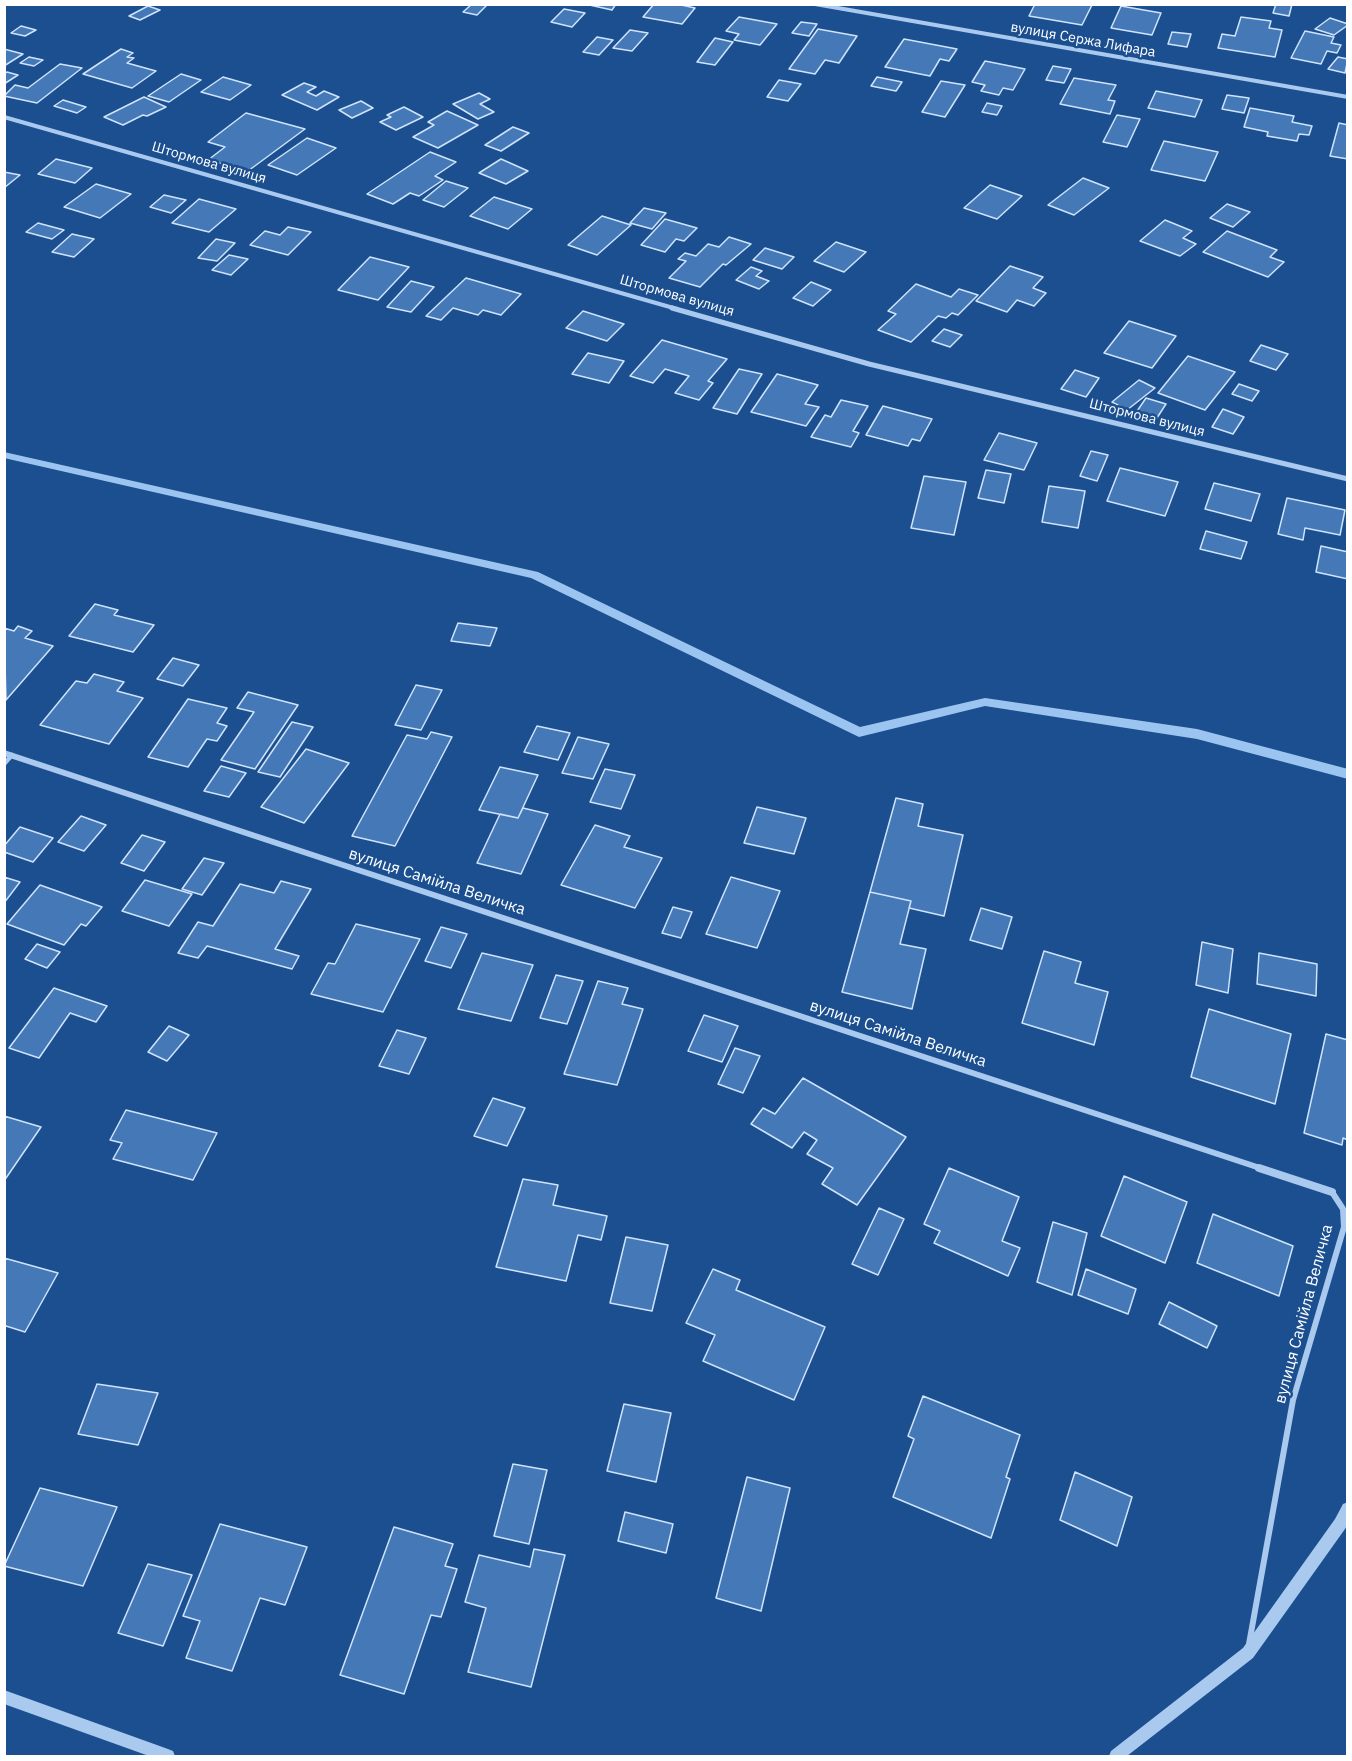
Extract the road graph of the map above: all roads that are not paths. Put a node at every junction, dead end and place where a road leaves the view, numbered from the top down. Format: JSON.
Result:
{"nodes":[{"id":1,"x":815,"y":4,"type":"edge"},
{"id":2,"x":1347,"y":97,"type":"edge"},
{"id":3,"x":4,"y":117,"type":"edge"},
{"id":4,"x":1347,"y":479,"type":"edge"},
{"id":5,"x":8,"y":754,"type":"edge"},
{"id":6,"x":4,"y":764,"type":"edge"},
{"id":7,"x":1332,"y":1192,"type":"joint"},
{"id":8,"x":1347,"y":1509,"type":"edge"},
{"id":9,"x":1248,"y":1653,"type":"junction"},
{"id":10,"x":4,"y":1697,"type":"edge"},
{"id":11,"x":168,"y":1756,"type":"edge"},
{"id":12,"x":1118,"y":1756,"type":"edge"}],
"edges":[{"from":1,"to":2,"type":"street","name":"вулиця Сержа Лифара"},
{"from":3,"to":4,"type":"street","name":"Штормова вулиця"},
{"from":5,"to":6,"type":"lane"},
{"from":5,"to":7,"type":"street","name":"вулиця Самійла Величка"},
{"from":7,"to":9,"type":"lane","name":"вулиця Самійла Величка"},
{"from":8,"to":9,"type":"street"},
{"from":9,"to":12,"type":"street"},
{"from":10,"to":11,"type":"street"}]}
